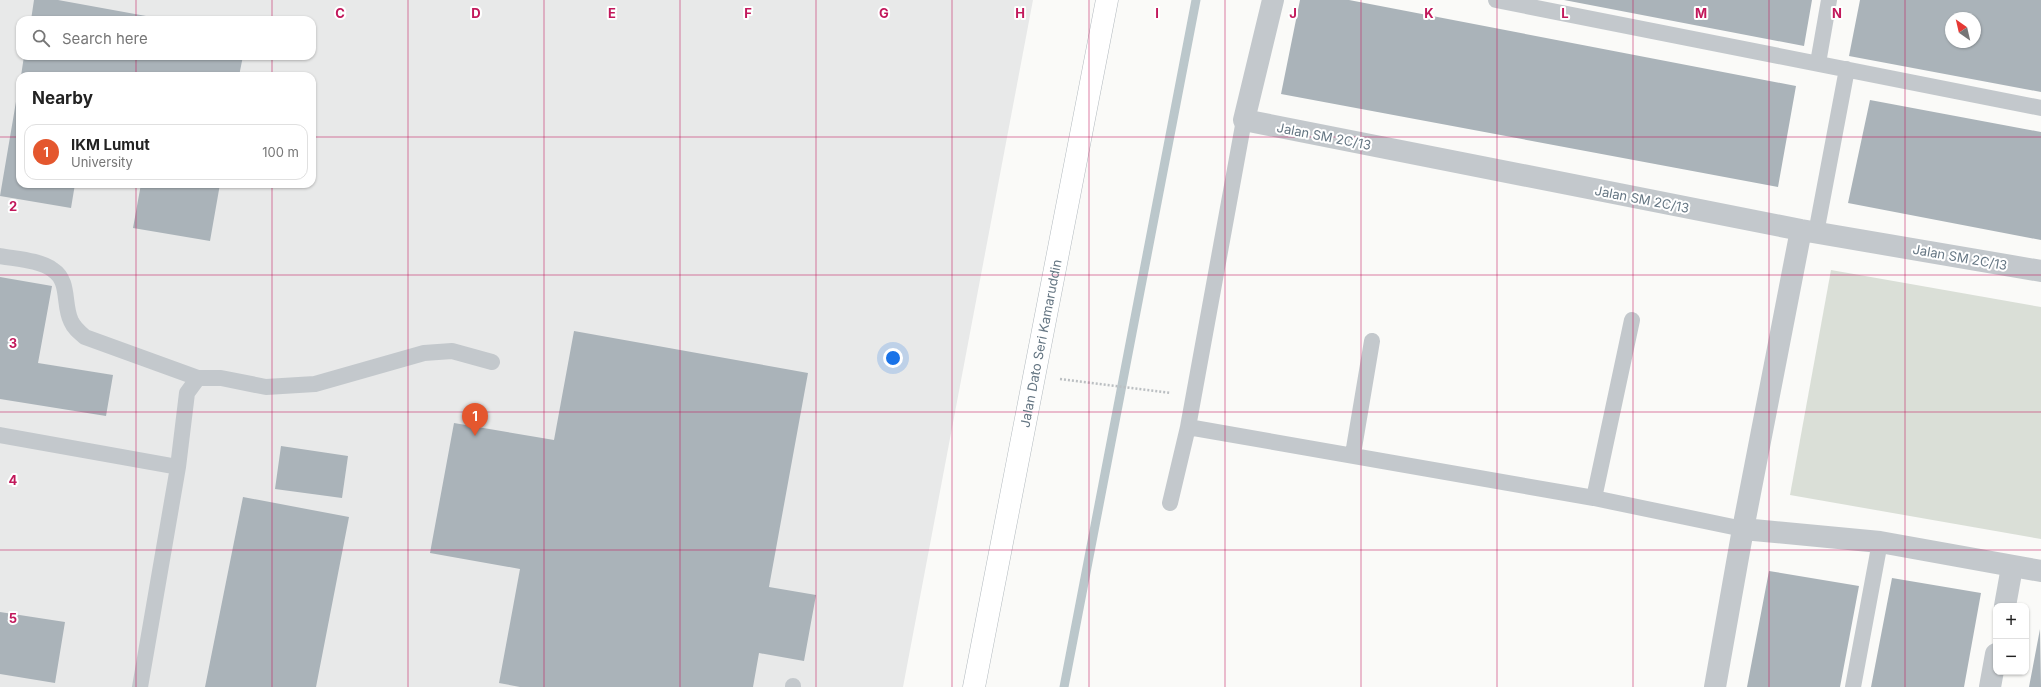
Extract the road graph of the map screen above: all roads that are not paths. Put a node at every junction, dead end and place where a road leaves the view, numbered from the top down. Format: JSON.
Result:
{"nodes":[{"id":1,"x":1107,"y":0,"type":"edge"},
{"id":2,"x":1273,"y":0,"type":"edge"},
{"id":3,"x":1496,"y":0,"type":"edge"},
{"id":4,"x":1829,"y":0,"type":"edge"},
{"id":5,"x":1818,"y":64,"type":"junction"},
{"id":6,"x":1847,"y":69,"type":"junction"},
{"id":7,"x":2041,"y":108,"type":"edge"},
{"id":8,"x":1244,"y":120,"type":"junction"},
{"id":9,"x":1808,"y":232,"type":"junction"},
{"id":10,"x":0,"y":256,"type":"edge"},
{"id":11,"x":2041,"y":271,"type":"edge"},
{"id":12,"x":1632,"y":320,"type":"dead end"},
{"id":13,"x":1372,"y":341,"type":"dead end"},
{"id":14,"x":492,"y":362,"type":"dead end"},
{"id":15,"x":198,"y":378,"type":"junction"},
{"id":16,"x":1188,"y":427,"type":"junction"},
{"id":17,"x":0,"y":435,"type":"edge"},
{"id":18,"x":1353,"y":454,"type":"junction"},
{"id":19,"x":178,"y":467,"type":"junction"},
{"id":20,"x":1594,"y":498,"type":"junction"},
{"id":21,"x":1170,"y":503,"type":"dead end"},
{"id":22,"x":1743,"y":529,"type":"junction"},
{"id":23,"x":1880,"y":542,"type":"junction"},
{"id":24,"x":2012,"y":567,"type":"junction"},
{"id":25,"x":2041,"y":571,"type":"edge"},
{"id":26,"x":2006,"y":603,"type":"edge"},
{"id":27,"x":1993,"y":670,"type":"edge"},
{"id":28,"x":140,"y":687,"type":"edge"},
{"id":29,"x":974,"y":687,"type":"edge"},
{"id":30,"x":1715,"y":687,"type":"edge"},
{"id":31,"x":1853,"y":687,"type":"edge"},
{"id":32,"x":1990,"y":687,"type":"edge"}],
"edges":[{"from":1,"to":29,"type":"street","name":"Jalan Dato Seri Kamaruddin"},
{"from":2,"to":8,"type":"street"},
{"from":3,"to":5,"type":"lane"},
{"from":4,"to":5,"type":"lane"},
{"from":5,"to":6,"type":"lane"},
{"from":6,"to":7,"type":"lane"},
{"from":6,"to":9,"type":"lane"},
{"from":8,"to":9,"type":"street","name":"Jalan SM 2C/13"},
{"from":8,"to":16,"type":"lane"},
{"from":9,"to":11,"type":"street","name":"Jalan SM 2C/13"},
{"from":9,"to":22,"type":"street"},
{"from":10,"to":15,"type":"lane"},
{"from":12,"to":20,"type":"lane"},
{"from":13,"to":18,"type":"lane"},
{"from":14,"to":15,"type":"lane"},
{"from":15,"to":19,"type":"lane"},
{"from":16,"to":18,"type":"lane"},
{"from":16,"to":21,"type":"lane"},
{"from":17,"to":19,"type":"lane"},
{"from":18,"to":20,"type":"lane"},
{"from":19,"to":28,"type":"lane"},
{"from":20,"to":22,"type":"lane"},
{"from":22,"to":23,"type":"street"},
{"from":22,"to":30,"type":"street"},
{"from":23,"to":24,"type":"street"},
{"from":23,"to":31,"type":"lane"},
{"from":24,"to":25,"type":"street"},
{"from":24,"to":26,"type":"street"},
{"from":27,"to":32,"type":"street"}]}
